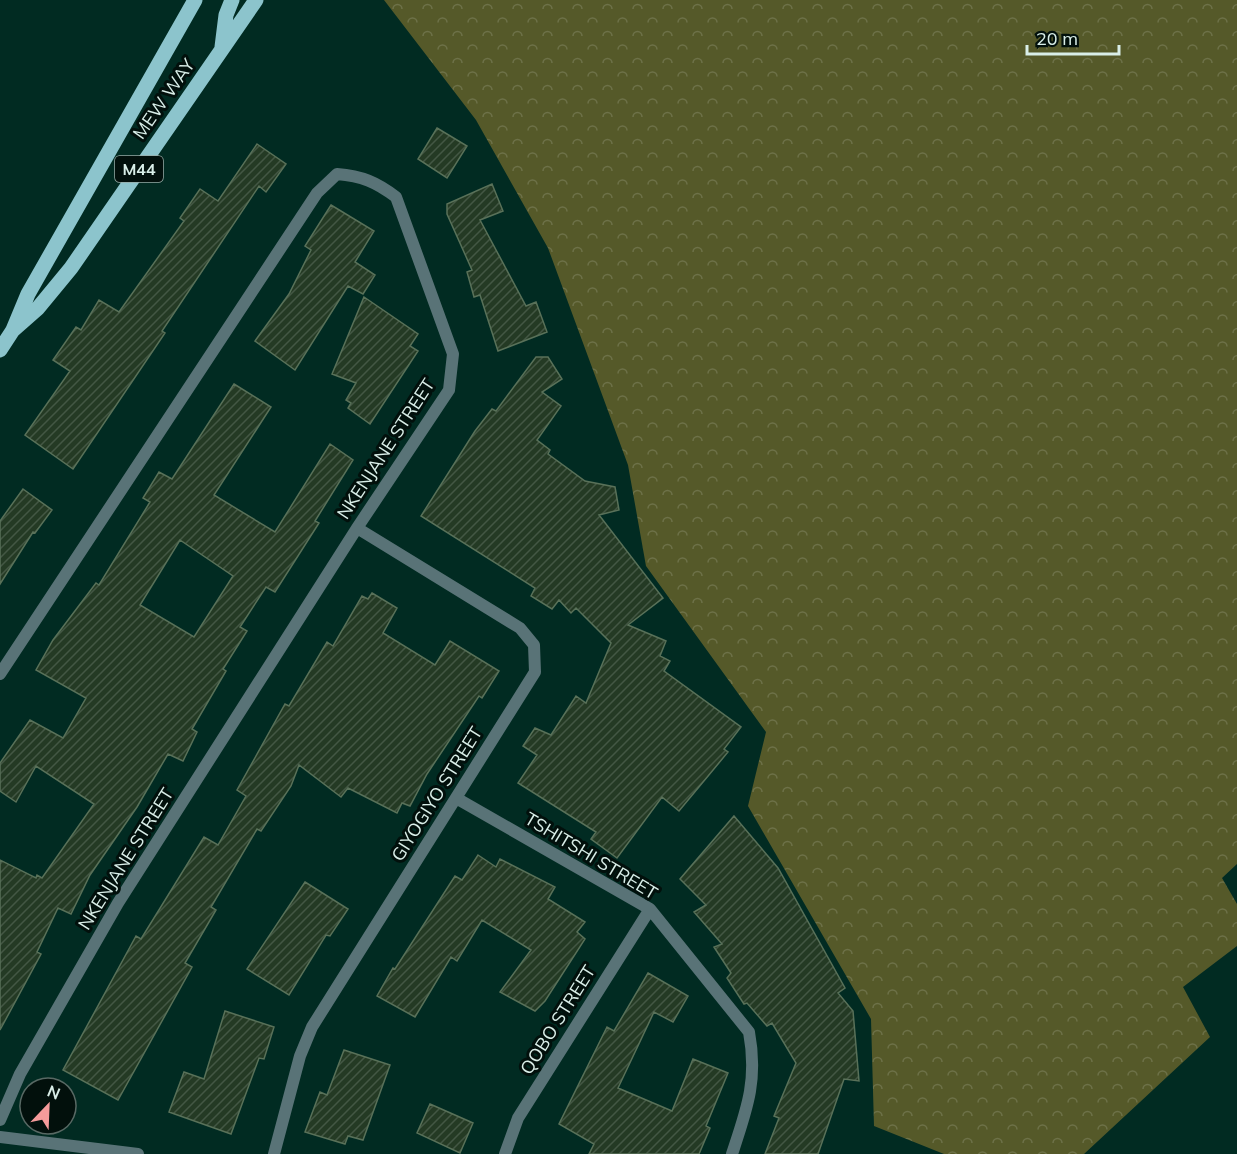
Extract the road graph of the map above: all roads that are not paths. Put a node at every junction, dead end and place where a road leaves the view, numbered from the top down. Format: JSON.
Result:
{"nodes":[{"id":1,"x":195,"y":0,"type":"edge"},
{"id":2,"x":232,"y":0,"type":"edge"},
{"id":3,"x":256,"y":0,"type":"edge"},
{"id":4,"x":222,"y":49,"type":"junction"},
{"id":5,"x":13,"y":330,"type":"junction"},
{"id":6,"x":0,"y":350,"type":"edge"},
{"id":7,"x":357,"y":528,"type":"junction"},
{"id":8,"x":0,"y":674,"type":"edge"},
{"id":9,"x":456,"y":798,"type":"junction"},
{"id":10,"x":650,"y":909,"type":"junction"},
{"id":11,"x":0,"y":1120,"type":"edge"},
{"id":12,"x":0,"y":1137,"type":"edge"},
{"id":13,"x":138,"y":1154,"type":"edge"},
{"id":14,"x":274,"y":1154,"type":"edge"},
{"id":15,"x":505,"y":1154,"type":"edge"},
{"id":16,"x":732,"y":1154,"type":"edge"}],
"edges":[{"from":1,"to":5,"type":"main road","name":"MEW WAY","number":"M44"},
{"from":2,"to":4,"type":"main road"},
{"from":3,"to":4,"type":"main road","name":"MEW WAY","number":"M44"},
{"from":4,"to":5,"type":"main road","name":"MEW WAY","number":"M44"},
{"from":5,"to":6,"type":"main road","name":"MEW WAY","number":"M44"},
{"from":7,"to":8,"type":"street","name":"NKENJANE STREET"},
{"from":7,"to":9,"type":"street","name":"GIYOGIYO STREET"},
{"from":7,"to":11,"type":"street","name":"NKENJANE STREET"},
{"from":9,"to":10,"type":"street","name":"TSHITSHI STREET"},
{"from":9,"to":14,"type":"street","name":"GIYOGIYO STREET"},
{"from":10,"to":15,"type":"street","name":"QOBO STREET"},
{"from":10,"to":16,"type":"street","name":"TSHITSHI STREET"},
{"from":12,"to":13,"type":"street"}]}
